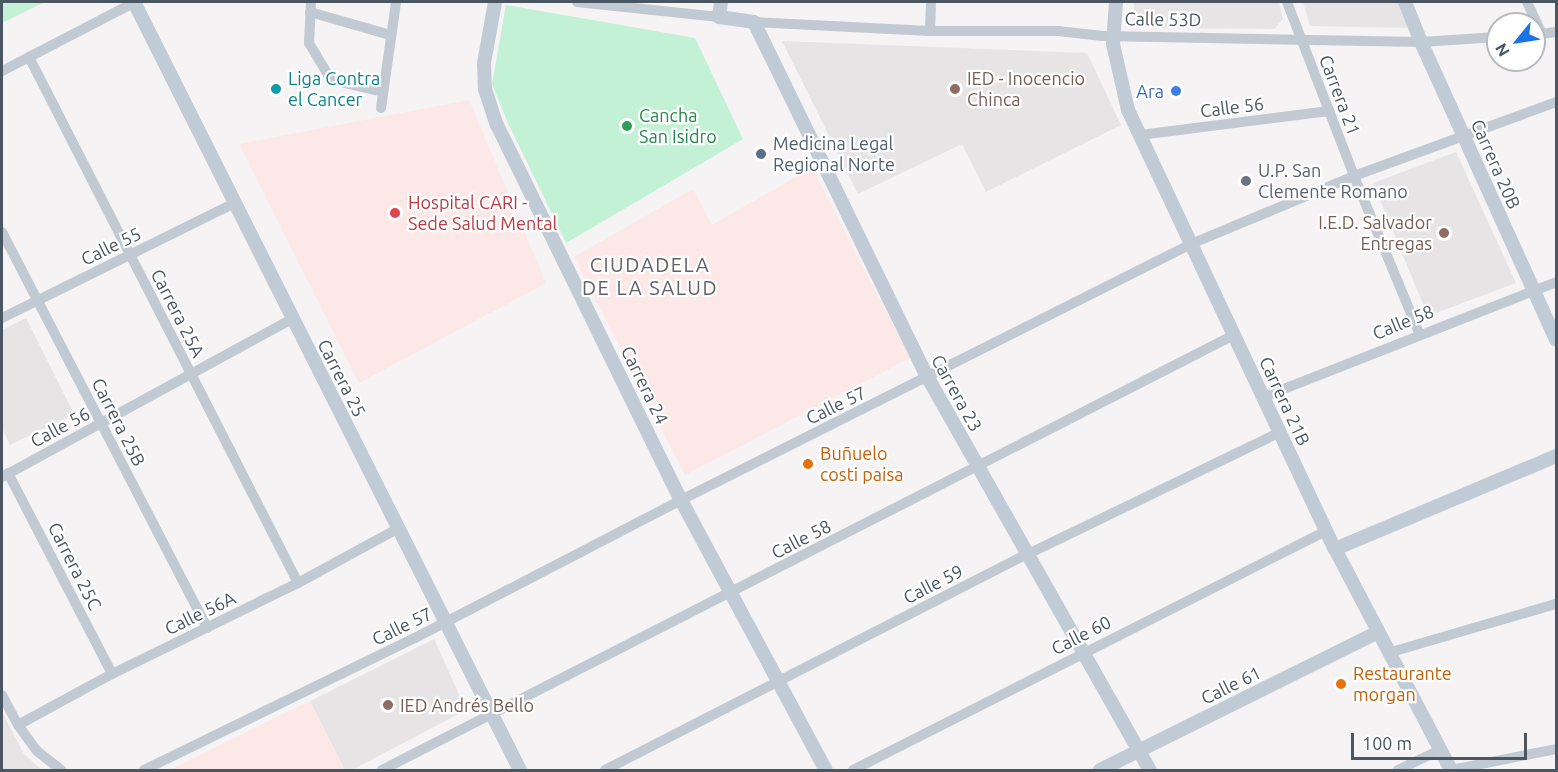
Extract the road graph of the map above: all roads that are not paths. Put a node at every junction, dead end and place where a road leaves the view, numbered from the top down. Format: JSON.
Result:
{"nodes":[{"id":1,"x":134,"y":2,"type":"edge"},
{"id":2,"x":396,"y":2,"type":"edge"},
{"id":3,"x":495,"y":2,"type":"edge"},
{"id":4,"x":577,"y":2,"type":"edge"},
{"id":5,"x":721,"y":2,"type":"edge"},
{"id":6,"x":931,"y":2,"type":"edge"},
{"id":7,"x":1116,"y":2,"type":"edge"},
{"id":8,"x":1287,"y":2,"type":"edge"},
{"id":9,"x":1405,"y":2,"type":"edge"},
{"id":10,"x":310,"y":7,"type":"edge"},
{"id":11,"x":719,"y":17,"type":"junction"},
{"id":12,"x":754,"y":22,"type":"junction"},
{"id":13,"x":930,"y":31,"type":"junction"},
{"id":14,"x":390,"y":35,"type":"junction"},
{"id":15,"x":1113,"y":36,"type":"junction"},
{"id":16,"x":1486,"y":38,"type":"edge"},
{"id":17,"x":1300,"y":39,"type":"junction"},
{"id":18,"x":1421,"y":42,"type":"junction"},
{"id":19,"x":28,"y":57,"type":"junction"},
{"id":20,"x":2,"y":71,"type":"edge"},
{"id":21,"x":383,"y":92,"type":"junction"},
{"id":22,"x":1557,"y":102,"type":"edge"},
{"id":23,"x":381,"y":108,"type":"dead end"},
{"id":24,"x":1329,"y":111,"type":"junction"},
{"id":25,"x":1140,"y":135,"type":"junction"},
{"id":26,"x":1463,"y":135,"type":"junction"},
{"id":27,"x":1354,"y":176,"type":"junction"},
{"id":28,"x":235,"y":203,"type":"junction"},
{"id":29,"x":2,"y":232,"type":"edge"},
{"id":30,"x":1191,"y":244,"type":"junction"},
{"id":31,"x":130,"y":255,"type":"junction"},
{"id":32,"x":1557,"y":282,"type":"edge"},
{"id":33,"x":1533,"y":289,"type":"junction"},
{"id":34,"x":37,"y":301,"type":"junction"},
{"id":35,"x":2,"y":318,"type":"edge"},
{"id":36,"x":292,"y":319,"type":"junction"},
{"id":37,"x":1419,"y":333,"type":"junction"},
{"id":38,"x":1234,"y":335,"type":"junction"},
{"id":39,"x":1557,"y":340,"type":"edge"},
{"id":40,"x":191,"y":374,"type":"junction"},
{"id":41,"x":928,"y":378,"type":"junction"},
{"id":42,"x":1263,"y":397,"type":"junction"},
{"id":43,"x":100,"y":423,"type":"junction"},
{"id":44,"x":1280,"y":432,"type":"junction"},
{"id":45,"x":1557,"y":456,"type":"edge"},
{"id":46,"x":977,"y":467,"type":"junction"},
{"id":47,"x":5,"y":475,"type":"edge"},
{"id":48,"x":681,"y":500,"type":"junction"},
{"id":49,"x":397,"y":529,"type":"junction"},
{"id":50,"x":1326,"y":531,"type":"junction"},
{"id":51,"x":1335,"y":549,"type":"junction"},
{"id":52,"x":1026,"y":555,"type":"junction"},
{"id":53,"x":298,"y":584,"type":"junction"},
{"id":54,"x":731,"y":593,"type":"junction"},
{"id":55,"x":1557,"y":604,"type":"edge"},
{"id":56,"x":446,"y":622,"type":"junction"},
{"id":57,"x":207,"y":628,"type":"junction"},
{"id":58,"x":1378,"y":632,"type":"junction"},
{"id":59,"x":1388,"y":653,"type":"junction"},
{"id":60,"x":1083,"y":654,"type":"junction"},
{"id":61,"x":112,"y":674,"type":"junction"},
{"id":62,"x":779,"y":681,"type":"junction"},
{"id":63,"x":2,"y":695,"type":"edge"},
{"id":64,"x":493,"y":716,"type":"junction"},
{"id":65,"x":18,"y":725,"type":"junction"},
{"id":66,"x":1557,"y":748,"type":"edge"},
{"id":67,"x":1440,"y":750,"type":"junction"},
{"id":68,"x":1139,"y":751,"type":"junction"},
{"id":69,"x":1451,"y":770,"type":"edge"},
{"id":70,"x":61,"y":771,"type":"edge"},
{"id":71,"x":144,"y":771,"type":"edge"},
{"id":72,"x":382,"y":771,"type":"edge"},
{"id":73,"x":520,"y":771,"type":"edge"},
{"id":74,"x":604,"y":771,"type":"edge"},
{"id":75,"x":826,"y":771,"type":"edge"},
{"id":76,"x":853,"y":771,"type":"edge"},
{"id":77,"x":1100,"y":771,"type":"edge"},
{"id":78,"x":1150,"y":771,"type":"edge"},
{"id":79,"x":1398,"y":771,"type":"edge"}],
"edges":[{"from":1,"to":19,"type":"street"},
{"from":1,"to":28,"type":"street","name":"Carrera 25"},
{"from":2,"to":14,"type":"street"},
{"from":3,"to":48,"type":"street","name":"Carrera 24"},
{"from":4,"to":11,"type":"street","name":"Calle 53D"},
{"from":5,"to":11,"type":"street"},
{"from":6,"to":13,"type":"street"},
{"from":7,"to":15,"type":"street","name":"Carrera 21B"},
{"from":8,"to":17,"type":"street","name":"Carrera 21"},
{"from":9,"to":18,"type":"street","name":"Carrera 20B"},
{"from":10,"to":14,"type":"street"},
{"from":10,"to":21,"type":"street"},
{"from":11,"to":12,"type":"street","name":"Calle 53D"},
{"from":12,"to":13,"type":"street","name":"Calle 53D"},
{"from":12,"to":41,"type":"street","name":"Carrera 23"},
{"from":13,"to":15,"type":"street","name":"Calle 53D"},
{"from":14,"to":21,"type":"street"},
{"from":15,"to":17,"type":"street","name":"Calle 53D"},
{"from":15,"to":25,"type":"street","name":"Carrera 21B"},
{"from":16,"to":18,"type":"street","name":"Calle 53D"},
{"from":17,"to":18,"type":"street","name":"Calle 53D"},
{"from":17,"to":24,"type":"street","name":"Carrera 21"},
{"from":18,"to":26,"type":"street","name":"Carrera 20B"},
{"from":19,"to":20,"type":"street"},
{"from":19,"to":31,"type":"street","name":"Carrera 25A"},
{"from":21,"to":23,"type":"street"},
{"from":22,"to":26,"type":"street","name":"Calle 57"},
{"from":24,"to":25,"type":"street","name":"Calle 56"},
{"from":24,"to":27,"type":"street","name":"Carrera 21"},
{"from":25,"to":30,"type":"street","name":"Carrera 21B"},
{"from":26,"to":27,"type":"street","name":"Calle 57"},
{"from":26,"to":33,"type":"street","name":"Carrera 20B"},
{"from":27,"to":30,"type":"street","name":"Calle 57"},
{"from":27,"to":37,"type":"street","name":"Carrera 21"},
{"from":28,"to":31,"type":"street","name":"Calle 55"},
{"from":28,"to":36,"type":"street","name":"Carrera 25"},
{"from":29,"to":34,"type":"street","name":"Carrera 25B"},
{"from":30,"to":38,"type":"street","name":"Carrera 21B"},
{"from":30,"to":41,"type":"street","name":"Calle 57"},
{"from":31,"to":34,"type":"street","name":"Calle 55"},
{"from":31,"to":40,"type":"street","name":"Carrera 25A"},
{"from":32,"to":33,"type":"street","name":"Calle 58"},
{"from":33,"to":37,"type":"street","name":"Calle 58"},
{"from":33,"to":39,"type":"street","name":"Carrera 20B"},
{"from":34,"to":35,"type":"street","name":"Calle 55"},
{"from":34,"to":43,"type":"street","name":"Carrera 25B"},
{"from":36,"to":40,"type":"street","name":"Calle 56"},
{"from":36,"to":49,"type":"street","name":"Carrera 25"},
{"from":37,"to":42,"type":"street","name":"Calle 58"},
{"from":38,"to":42,"type":"street","name":"Carrera 21B"},
{"from":38,"to":46,"type":"street","name":"Calle 58"},
{"from":40,"to":43,"type":"street","name":"Calle 56"},
{"from":40,"to":53,"type":"street","name":"Carrera 25A"},
{"from":41,"to":46,"type":"street","name":"Carrera 23"},
{"from":41,"to":48,"type":"street","name":"Calle 57"},
{"from":42,"to":44,"type":"street","name":"Carrera 21B"},
{"from":43,"to":47,"type":"street","name":"Calle 56"},
{"from":43,"to":57,"type":"street","name":"Carrera 25B"},
{"from":44,"to":50,"type":"street","name":"Carrera 21B"},
{"from":44,"to":52,"type":"street","name":"Calle 59"},
{"from":45,"to":51,"type":"street"},
{"from":46,"to":52,"type":"street","name":"Carrera 23"},
{"from":46,"to":54,"type":"street","name":"Calle 58"},
{"from":47,"to":61,"type":"street","name":"Carrera 25C"},
{"from":48,"to":54,"type":"street","name":"Carrera 24"},
{"from":48,"to":56,"type":"street","name":"Calle 57"},
{"from":49,"to":53,"type":"street","name":"Calle 56A"},
{"from":49,"to":56,"type":"street","name":"Carrera 25"},
{"from":50,"to":51,"type":"street","name":"Carrera 21B"},
{"from":50,"to":60,"type":"street","name":"Calle 60"},
{"from":51,"to":58,"type":"street","name":"Carrera 21B"},
{"from":52,"to":60,"type":"street","name":"Carrera 23"},
{"from":52,"to":62,"type":"street","name":"Calle 59"},
{"from":53,"to":57,"type":"street","name":"Calle 56A"},
{"from":54,"to":62,"type":"street","name":"Carrera 24"},
{"from":54,"to":64,"type":"street","name":"Calle 58"},
{"from":55,"to":59,"type":"street"},
{"from":56,"to":64,"type":"street","name":"Carrera 25"},
{"from":56,"to":71,"type":"street","name":"Calle 57"},
{"from":57,"to":61,"type":"street","name":"Calle 56A"},
{"from":58,"to":59,"type":"street","name":"Carrera 21B"},
{"from":58,"to":68,"type":"street","name":"Calle 61"},
{"from":59,"to":67,"type":"street","name":"Carrera 21B"},
{"from":60,"to":68,"type":"street","name":"Carrera 23"},
{"from":60,"to":76,"type":"street","name":"Calle 60"},
{"from":61,"to":65,"type":"street","name":"Calle 56A"},
{"from":62,"to":74,"type":"street","name":"Calle 59"},
{"from":62,"to":75,"type":"street","name":"Carrera 24"},
{"from":63,"to":65,"type":"street"},
{"from":64,"to":72,"type":"street","name":"Calle 58"},
{"from":64,"to":73,"type":"street","name":"Carrera 25"},
{"from":65,"to":70,"type":"street"},
{"from":66,"to":69,"type":"street"},
{"from":67,"to":69,"type":"street","name":"Carrera 21B"},
{"from":67,"to":79,"type":"street"},
{"from":68,"to":77,"type":"street","name":"Calle 61"},
{"from":68,"to":78,"type":"street","name":"Carrera 23"}]}
